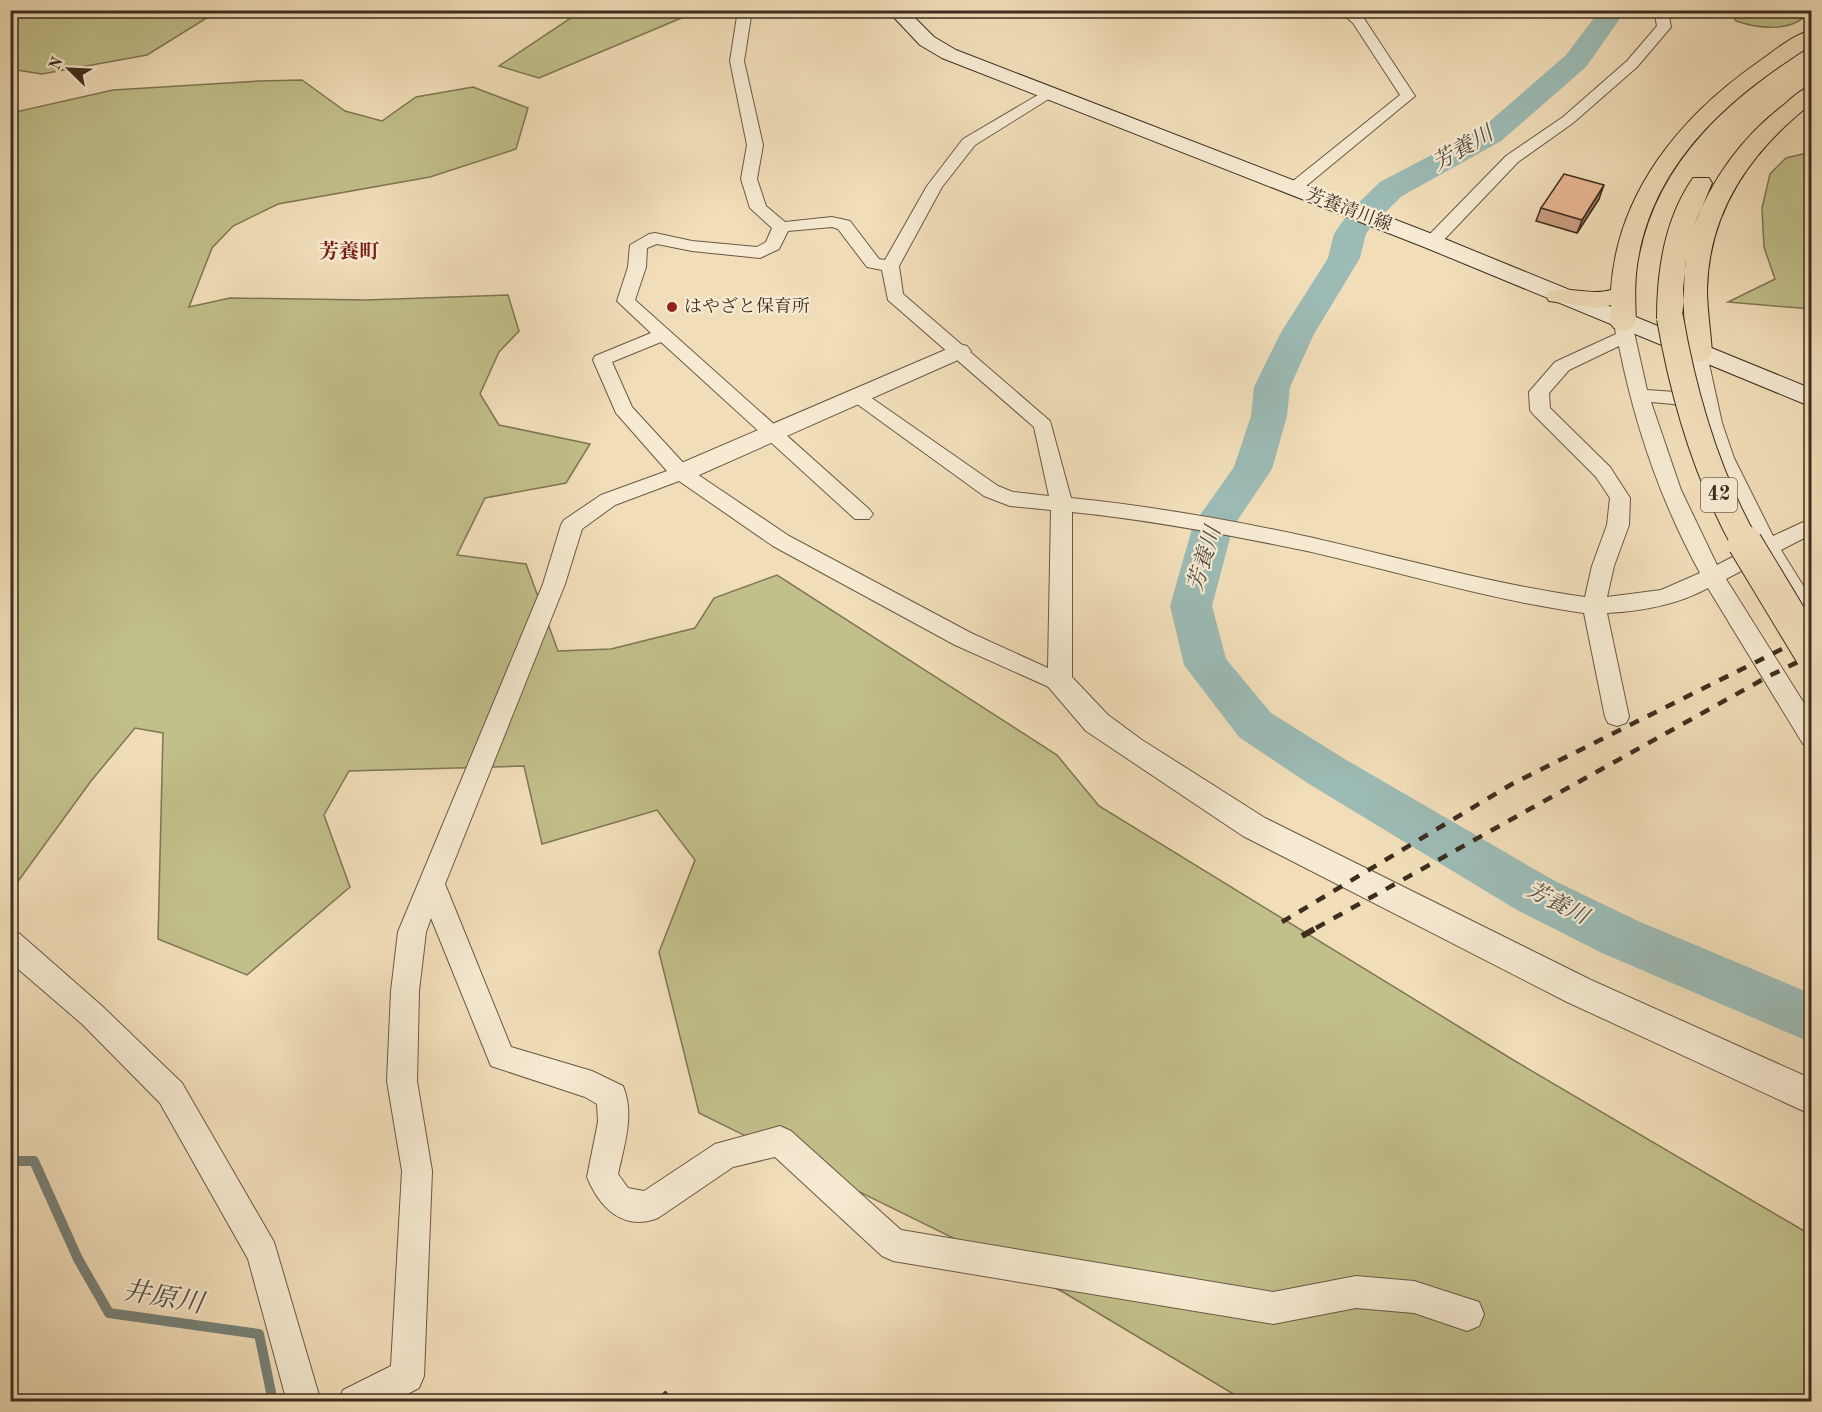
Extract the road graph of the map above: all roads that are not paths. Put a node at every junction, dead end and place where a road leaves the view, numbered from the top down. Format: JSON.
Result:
{"nodes":[{"id":1,"x":745,"y":10,"type":"edge"},
{"id":2,"x":896,"y":10,"type":"edge"},
{"id":3,"x":1345,"y":10,"type":"edge"},
{"id":4,"x":1661,"y":10,"type":"edge"},
{"id":5,"x":1812,"y":36,"type":"edge"},
{"id":6,"x":1812,"y":74,"type":"edge"},
{"id":7,"x":1812,"y":92,"type":"edge"},
{"id":8,"x":1048,"y":95,"type":"junction"},
{"id":9,"x":1301,"y":191,"type":"junction"},
{"id":10,"x":781,"y":226,"type":"junction"},
{"id":11,"x":1426,"y":240,"type":"junction"},
{"id":12,"x":890,"y":266,"type":"junction"},
{"id":13,"x":1623,"y":294,"type":"junction"},
{"id":14,"x":1558,"y":296,"type":"junction"},
{"id":15,"x":1625,"y":330,"type":"junction"},
{"id":16,"x":663,"y":335,"type":"junction"},
{"id":17,"x":959,"y":351,"type":"junction"},
{"id":18,"x":1699,"y":354,"type":"junction"},
{"id":19,"x":1639,"y":395,"type":"junction"},
{"id":20,"x":856,"y":396,"type":"junction"},
{"id":21,"x":1812,"y":399,"type":"edge"},
{"id":22,"x":1708,"y":409,"type":"junction"},
{"id":23,"x":771,"y":434,"type":"junction"},
{"id":24,"x":681,"y":473,"type":"junction"},
{"id":25,"x":1062,"y":505,"type":"junction"},
{"id":26,"x":862,"y":514,"type":"dead end"},
{"id":27,"x":1812,"y":525,"type":"edge"},
{"id":28,"x":1769,"y":548,"type":"junction"},
{"id":29,"x":1712,"y":577,"type":"junction"},
{"id":30,"x":1594,"y":606,"type":"junction"},
{"id":31,"x":1812,"y":619,"type":"edge"},
{"id":32,"x":1812,"y":654,"type":"edge"},
{"id":33,"x":1060,"y":683,"type":"junction"},
{"id":34,"x":1617,"y":717,"type":"dead end"},
{"id":35,"x":1812,"y":737,"type":"edge"},
{"id":36,"x":432,"y":885,"type":"junction"},
{"id":37,"x":10,"y":942,"type":"edge"},
{"id":38,"x":1812,"y":1098,"type":"edge"},
{"id":39,"x":1467,"y":1314,"type":"dead end"},
{"id":40,"x":304,"y":1401,"type":"edge"},
{"id":41,"x":355,"y":1401,"type":"edge"}],
"edges":[{"from":1,"to":10,"type":"street"},
{"from":2,"to":8,"type":"main road","name":"芳養清川線"},
{"from":3,"to":9,"type":"street"},
{"from":4,"to":11,"type":"street"},
{"from":5,"to":13,"type":"highway"},
{"from":6,"to":32,"type":"highway","number":"42","bridge":true},
{"from":7,"to":18,"type":"highway"},
{"from":8,"to":9,"type":"main road","name":"芳養清川線"},
{"from":8,"to":12,"type":"street"},
{"from":9,"to":11,"type":"main road","name":"芳養清川線"},
{"from":10,"to":12,"type":"street"},
{"from":10,"to":16,"type":"street"},
{"from":11,"to":14,"type":"main road","name":"芳養清川線"},
{"from":12,"to":17,"type":"street"},
{"from":13,"to":14,"type":"highway"},
{"from":13,"to":15,"type":"highway"},
{"from":14,"to":15,"type":"main road","name":"芳養清川線"},
{"from":15,"to":18,"type":"main road","name":"芳養清川線"},
{"from":15,"to":19,"type":"street"},
{"from":15,"to":30,"type":"street"},
{"from":16,"to":23,"type":"street"},
{"from":16,"to":24,"type":"street"},
{"from":17,"to":20,"type":"street"},
{"from":17,"to":25,"type":"street"},
{"from":18,"to":21,"type":"main road","name":"芳養清川線"},
{"from":18,"to":22,"type":"street"},
{"from":19,"to":22,"type":"street"},
{"from":19,"to":29,"type":"street"},
{"from":20,"to":23,"type":"street"},
{"from":20,"to":25,"type":"street"},
{"from":22,"to":28,"type":"street"},
{"from":23,"to":24,"type":"street"},
{"from":23,"to":26,"type":"street"},
{"from":24,"to":33,"type":"street"},
{"from":24,"to":36,"type":"street"},
{"from":25,"to":30,"type":"street"},
{"from":25,"to":33,"type":"street"},
{"from":27,"to":28,"type":"street"},
{"from":28,"to":29,"type":"street"},
{"from":28,"to":31,"type":"street"},
{"from":29,"to":30,"type":"street"},
{"from":29,"to":35,"type":"street"},
{"from":30,"to":34,"type":"street"},
{"from":33,"to":38,"type":"street"},
{"from":36,"to":39,"type":"street"},
{"from":36,"to":41,"type":"street"},
{"from":37,"to":40,"type":"street"}]}
